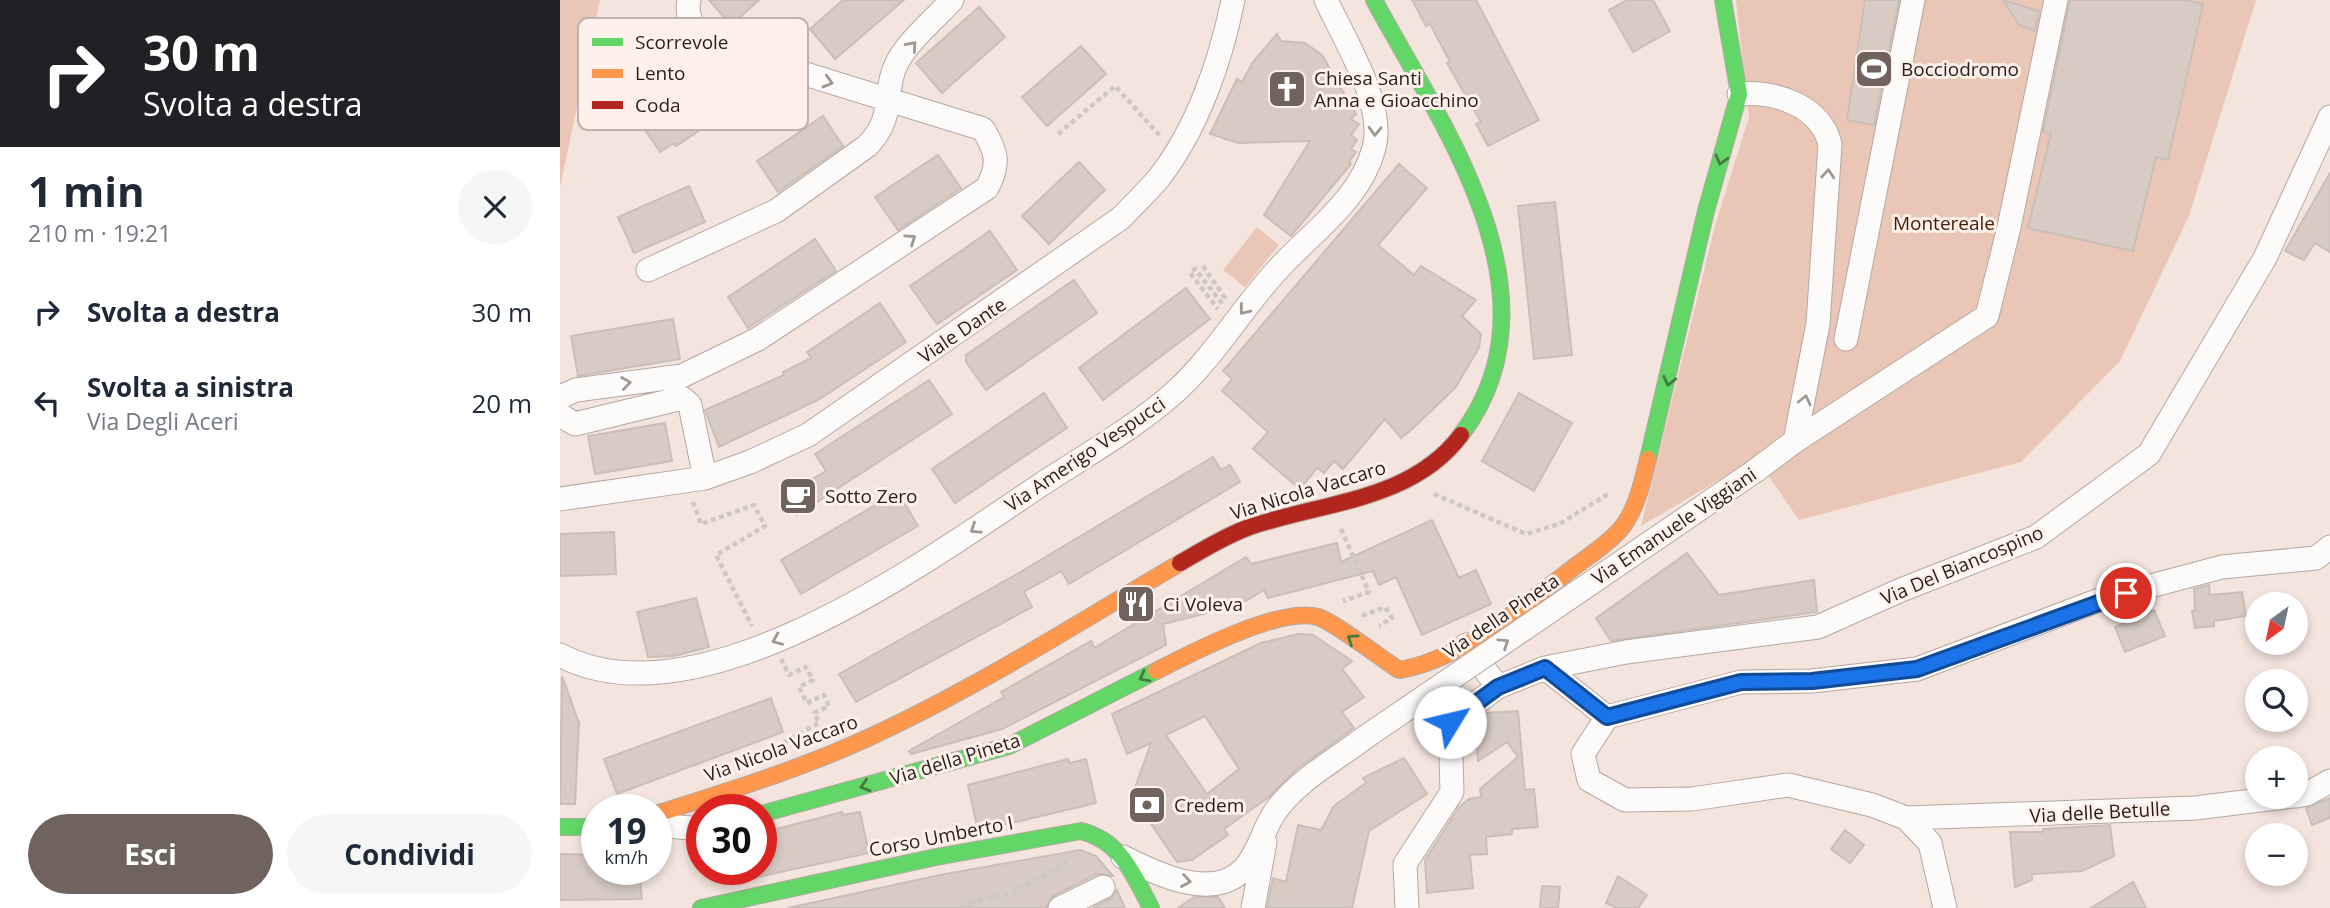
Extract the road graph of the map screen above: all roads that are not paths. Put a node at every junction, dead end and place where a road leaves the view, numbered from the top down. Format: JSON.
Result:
{"nodes":[{"id":1,"x":689,"y":0,"type":"edge"},
{"id":2,"x":952,"y":0,"type":"edge"},
{"id":3,"x":1233,"y":0,"type":"edge"},
{"id":4,"x":1326,"y":0,"type":"edge"},
{"id":5,"x":1374,"y":0,"type":"edge"},
{"id":6,"x":1724,"y":0,"type":"edge"},
{"id":7,"x":1913,"y":0,"type":"edge"},
{"id":8,"x":2056,"y":0,"type":"edge"},
{"id":9,"x":689,"y":18,"type":"edge"},
{"id":10,"x":808,"y":76,"type":"edge"},
{"id":11,"x":1739,"y":94,"type":"junction"},
{"id":12,"x":889,"y":100,"type":"junction"},
{"id":13,"x":2330,"y":117,"type":"edge"},
{"id":14,"x":648,"y":270,"type":"dead end"},
{"id":15,"x":1846,"y":339,"type":"dead end"},
{"id":16,"x":560,"y":397,"type":"edge"},
{"id":17,"x":560,"y":415,"type":"edge"},
{"id":18,"x":1795,"y":441,"type":"junction"},
{"id":19,"x":696,"y":480,"type":"junction"},
{"id":20,"x":560,"y":499,"type":"edge"},
{"id":21,"x":2330,"y":547,"type":"edge"},
{"id":22,"x":1465,"y":643,"type":"junction"},
{"id":23,"x":560,"y":655,"type":"edge"},
{"id":24,"x":1545,"y":668,"type":"junction"},
{"id":25,"x":1498,"y":687,"type":"junction"},
{"id":26,"x":1607,"y":717,"type":"junction"},
{"id":27,"x":2330,"y":781,"type":"edge"},
{"id":28,"x":2308,"y":793,"type":"edge"},
{"id":29,"x":2245,"y":802,"type":"edge"},
{"id":30,"x":672,"y":809,"type":"edge"},
{"id":31,"x":777,"y":810,"type":"edge"},
{"id":32,"x":1906,"y":818,"type":"junction"},
{"id":33,"x":1268,"y":826,"type":"junction"},
{"id":34,"x":560,"y":827,"type":"edge"},
{"id":35,"x":581,"y":827,"type":"edge"},
{"id":36,"x":1123,"y":857,"type":"junction"},
{"id":37,"x":1102,"y":887,"type":"dead end"},
{"id":38,"x":701,"y":908,"type":"edge"},
{"id":39,"x":1060,"y":908,"type":"edge"},
{"id":40,"x":1150,"y":908,"type":"edge"},
{"id":41,"x":1253,"y":908,"type":"edge"},
{"id":42,"x":1407,"y":908,"type":"edge"},
{"id":43,"x":1945,"y":908,"type":"edge"}],
"edges":[{"from":1,"to":9,"type":"street","one_way":true},
{"from":12,"to":2,"type":"street","one_way":true},
{"from":3,"to":19,"type":"street","name":"Viale Dante"},
{"from":4,"to":23,"type":"street","name":"Via Amerigo Vespucci","one_way":true},
{"from":5,"to":30,"type":"street","name":"Via Nicola Vaccaro"},
{"from":6,"to":11,"type":"street"},
{"from":7,"to":15,"type":"street"},
{"from":8,"to":18,"type":"street","name":"Via Emanuele Viggiani"},
{"from":10,"to":12,"type":"street","one_way":true},
{"from":18,"to":11,"type":"street","one_way":true},
{"from":11,"to":22,"type":"street","name":"Via della Pineta","one_way":true},
{"from":12,"to":14,"type":"street"},
{"from":16,"to":12,"type":"street","one_way":true},
{"from":13,"to":24,"type":"street","name":"Via Del Biancospino"},
{"from":17,"to":19,"type":"street"},
{"from":33,"to":18,"type":"street","name":"Via Emanuele Viggiani","one_way":true,"bridge":true},
{"from":19,"to":20,"type":"street","name":"Viale Dante"},
{"from":21,"to":26,"type":"street"},
{"from":22,"to":25,"type":"street"},
{"from":22,"to":31,"type":"street","name":"Via della Pineta","one_way":true},
{"from":24,"to":25,"type":"street","name":"Via Del Biancospino"},
{"from":24,"to":26,"type":"street"},
{"from":25,"to":42,"type":"street","name":"Via Del Biancospino"},
{"from":26,"to":32,"type":"street","name":"Via delle Betulle"},
{"from":27,"to":28,"type":"street","name":"Via delle Betulle"},
{"from":29,"to":32,"type":"street","name":"Via delle Betulle"},
{"from":32,"to":43,"type":"street","name":"Via delle Betulle"},
{"from":36,"to":33,"type":"street","name":"Via Emanuele Viggiani","one_way":true},
{"from":33,"to":41,"type":"street"},
{"from":34,"to":35,"type":"street"},
{"from":36,"to":38,"type":"street","name":"Corso Umberto I"},
{"from":36,"to":40,"type":"street","name":"Corso Umberto I"},
{"from":37,"to":39,"type":"street"}]}
